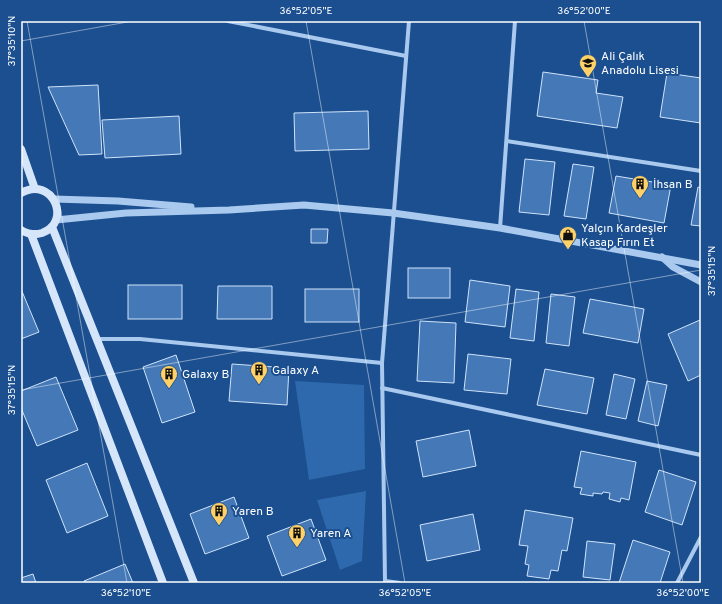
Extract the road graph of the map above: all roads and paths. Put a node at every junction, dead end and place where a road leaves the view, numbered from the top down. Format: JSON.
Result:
{"nodes":[{"id":1,"x":228,"y":21,"type":"edge"},
{"id":2,"x":409,"y":21,"type":"edge"},
{"id":3,"x":514,"y":21,"type":"edge"},
{"id":4,"x":406,"y":56,"type":"junction"},
{"id":5,"x":507,"y":141,"type":"junction"},
{"id":6,"x":21,"y":150,"type":"edge"},
{"id":7,"x":701,"y":170,"type":"edge"},
{"id":8,"x":35,"y":189,"type":"junction"},
{"id":9,"x":21,"y":194,"type":"edge"},
{"id":10,"x":54,"y":199,"type":"junction"},
{"id":11,"x":229,"y":210,"type":"junction"},
{"id":12,"x":393,"y":213,"type":"junction"},
{"id":13,"x":54,"y":224,"type":"junction"},
{"id":14,"x":500,"y":228,"type":"junction"},
{"id":15,"x":21,"y":230,"type":"edge"},
{"id":16,"x":31,"y":234,"type":"junction"},
{"id":17,"x":662,"y":257,"type":"junction"},
{"id":18,"x":701,"y":265,"type":"edge"},
{"id":19,"x":701,"y":282,"type":"edge"},
{"id":20,"x":97,"y":339,"type":"junction"},
{"id":21,"x":382,"y":363,"type":"junction"},
{"id":22,"x":382,"y":388,"type":"junction"},
{"id":23,"x":701,"y":455,"type":"edge"},
{"id":24,"x":701,"y":537,"type":"edge"},
{"id":25,"x":385,"y":582,"type":"edge"},
{"id":26,"x":163,"y":583,"type":"edge"},
{"id":27,"x":194,"y":583,"type":"edge"},
{"id":28,"x":400,"y":583,"type":"edge"},
{"id":29,"x":677,"y":583,"type":"edge"}],
"edges":[{"from":1,"to":4,"type":"street"},
{"from":2,"to":4,"type":"street"},
{"from":3,"to":5,"type":"street"},
{"from":4,"to":12,"type":"street"},
{"from":5,"to":7,"type":"street"},
{"from":5,"to":14,"type":"street"},
{"from":6,"to":8,"type":"main road"},
{"from":8,"to":9,"type":"main road"},
{"from":8,"to":10,"type":"main road"},
{"from":10,"to":11,"type":"street"},
{"from":10,"to":13,"type":"main road"},
{"from":11,"to":12,"type":"street"},
{"from":11,"to":13,"type":"street"},
{"from":12,"to":14,"type":"street"},
{"from":12,"to":21,"type":"street"},
{"from":13,"to":16,"type":"main road"},
{"from":13,"to":20,"type":"main road"},
{"from":14,"to":17,"type":"street"},
{"from":15,"to":16,"type":"main road"},
{"from":16,"to":26,"type":"main road"},
{"from":17,"to":18,"type":"street"},
{"from":17,"to":19,"type":"street"},
{"from":20,"to":21,"type":"street"},
{"from":20,"to":27,"type":"main road"},
{"from":21,"to":22,"type":"street"},
{"from":22,"to":23,"type":"street"},
{"from":22,"to":25,"type":"street"},
{"from":24,"to":29,"type":"street"},
{"from":25,"to":28,"type":"street"}]}
